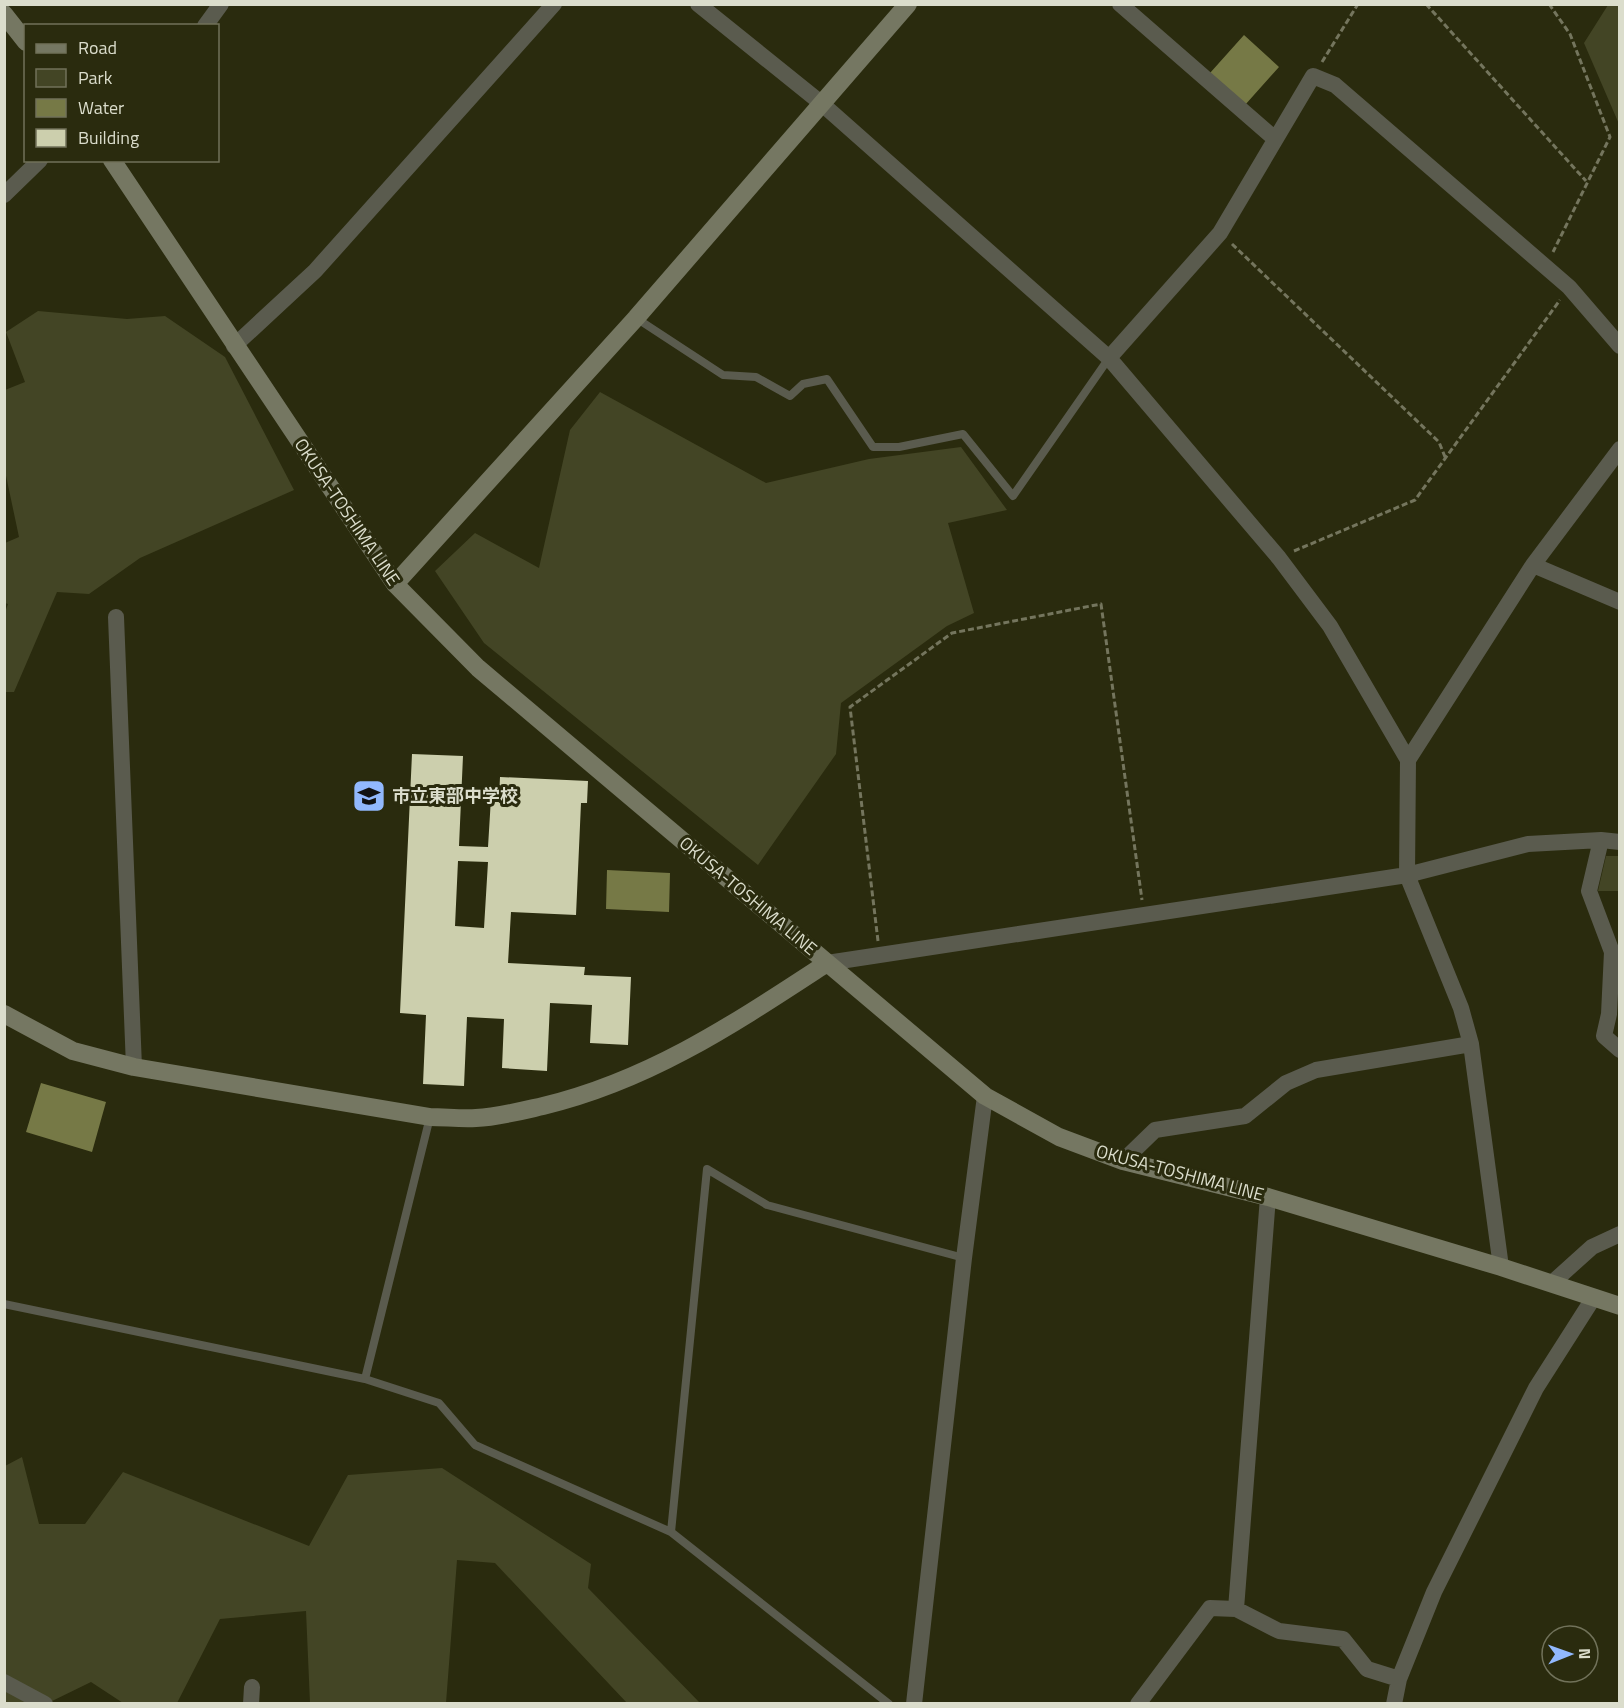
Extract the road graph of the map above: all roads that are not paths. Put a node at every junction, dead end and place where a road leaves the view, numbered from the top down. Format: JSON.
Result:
{"nodes":[{"id":1,"x":221,"y":4,"type":"edge"},
{"id":2,"x":554,"y":4,"type":"edge"},
{"id":3,"x":698,"y":4,"type":"edge"},
{"id":4,"x":908,"y":4,"type":"edge"},
{"id":5,"x":1120,"y":4,"type":"edge"},
{"id":6,"x":4,"y":14,"type":"edge"},
{"id":7,"x":206,"y":24,"type":"edge"},
{"id":8,"x":24,"y":39,"type":"edge"},
{"id":9,"x":821,"y":103,"type":"junction"},
{"id":10,"x":1275,"y":139,"type":"junction"},
{"id":11,"x":38,"y":162,"type":"edge"},
{"id":12,"x":113,"y":162,"type":"edge"},
{"id":13,"x":4,"y":195,"type":"edge"},
{"id":14,"x":636,"y":318,"type":"junction"},
{"id":15,"x":234,"y":346,"type":"junction"},
{"id":16,"x":1620,"y":346,"type":"edge"},
{"id":17,"x":1110,"y":358,"type":"junction"},
{"id":18,"x":1620,"y":449,"type":"edge"},
{"id":19,"x":1533,"y":565,"type":"junction"},
{"id":20,"x":395,"y":584,"type":"junction"},
{"id":21,"x":1620,"y":602,"type":"edge"},
{"id":22,"x":116,"y":618,"type":"dead end"},
{"id":23,"x":1408,"y":760,"type":"junction"},
{"id":24,"x":1601,"y":840,"type":"junction"},
{"id":25,"x":1620,"y":842,"type":"edge"},
{"id":26,"x":1407,"y":875,"type":"junction"},
{"id":27,"x":827,"y":963,"type":"junction"},
{"id":28,"x":4,"y":1014,"type":"edge"},
{"id":29,"x":1471,"y":1044,"type":"junction"},
{"id":30,"x":1620,"y":1050,"type":"edge"},
{"id":31,"x":134,"y":1067,"type":"junction"},
{"id":32,"x":985,"y":1096,"type":"junction"},
{"id":33,"x":430,"y":1117,"type":"junction"},
{"id":34,"x":1123,"y":1161,"type":"junction"},
{"id":35,"x":1268,"y":1197,"type":"junction"},
{"id":36,"x":1620,"y":1234,"type":"edge"},
{"id":37,"x":964,"y":1258,"type":"junction"},
{"id":38,"x":1501,"y":1267,"type":"junction"},
{"id":39,"x":1552,"y":1283,"type":"junction"},
{"id":40,"x":1594,"y":1297,"type":"junction"},
{"id":41,"x":4,"y":1304,"type":"edge"},
{"id":42,"x":1620,"y":1306,"type":"edge"},
{"id":43,"x":365,"y":1379,"type":"junction"},
{"id":44,"x":671,"y":1532,"type":"junction"},
{"id":45,"x":1236,"y":1609,"type":"junction"},
{"id":46,"x":1399,"y":1679,"type":"junction"},
{"id":47,"x":4,"y":1682,"type":"edge"},
{"id":48,"x":45,"y":1704,"type":"edge"},
{"id":49,"x":889,"y":1704,"type":"edge"},
{"id":50,"x":914,"y":1704,"type":"edge"},
{"id":51,"x":1138,"y":1704,"type":"edge"},
{"id":52,"x":1394,"y":1704,"type":"edge"}],
"edges":[{"from":1,"to":7,"type":"street"},
{"from":2,"to":15,"type":"street"},
{"from":3,"to":9,"type":"street"},
{"from":4,"to":9,"type":"main road"},
{"from":5,"to":10,"type":"street"},
{"from":6,"to":8,"type":"main road"},
{"from":9,"to":14,"type":"main road"},
{"from":9,"to":17,"type":"street"},
{"from":10,"to":16,"type":"street"},
{"from":10,"to":17,"type":"street"},
{"from":11,"to":13,"type":"street"},
{"from":12,"to":15,"type":"main road","name":"OKUSA-TOSHIMA LINE"},
{"from":14,"to":17,"type":"lane"},
{"from":14,"to":20,"type":"main road"},
{"from":15,"to":20,"type":"main road","name":"OKUSA-TOSHIMA LINE"},
{"from":17,"to":23,"type":"street"},
{"from":18,"to":19,"type":"street"},
{"from":19,"to":21,"type":"street"},
{"from":19,"to":23,"type":"street"},
{"from":20,"to":27,"type":"main road","name":"OKUSA-TOSHIMA LINE"},
{"from":22,"to":31,"type":"street"},
{"from":23,"to":26,"type":"street"},
{"from":24,"to":25,"type":"street"},
{"from":24,"to":26,"type":"street"},
{"from":24,"to":30,"type":"street"},
{"from":26,"to":27,"type":"street"},
{"from":26,"to":29,"type":"street"},
{"from":27,"to":32,"type":"main road","name":"OKUSA-TOSHIMA LINE"},
{"from":27,"to":33,"type":"main road"},
{"from":28,"to":31,"type":"main road"},
{"from":29,"to":34,"type":"street"},
{"from":29,"to":38,"type":"street"},
{"from":31,"to":33,"type":"main road"},
{"from":32,"to":34,"type":"main road","name":"OKUSA-TOSHIMA LINE"},
{"from":32,"to":37,"type":"street"},
{"from":33,"to":43,"type":"lane"},
{"from":34,"to":35,"type":"main road","name":"OKUSA-TOSHIMA LINE"},
{"from":35,"to":38,"type":"main road","name":"OKUSA-TOSHIMA LINE"},
{"from":35,"to":45,"type":"street"},
{"from":36,"to":39,"type":"street"},
{"from":37,"to":44,"type":"lane"},
{"from":37,"to":50,"type":"street"},
{"from":38,"to":39,"type":"main road","name":"OKUSA-TOSHIMA LINE"},
{"from":39,"to":40,"type":"main road","name":"OKUSA-TOSHIMA LINE"},
{"from":40,"to":42,"type":"main road","name":"OKUSA-TOSHIMA LINE"},
{"from":40,"to":46,"type":"street"},
{"from":41,"to":43,"type":"lane"},
{"from":43,"to":44,"type":"lane"},
{"from":44,"to":49,"type":"lane"},
{"from":45,"to":46,"type":"street"},
{"from":45,"to":51,"type":"street"},
{"from":46,"to":52,"type":"street"},
{"from":47,"to":48,"type":"street"}]}
